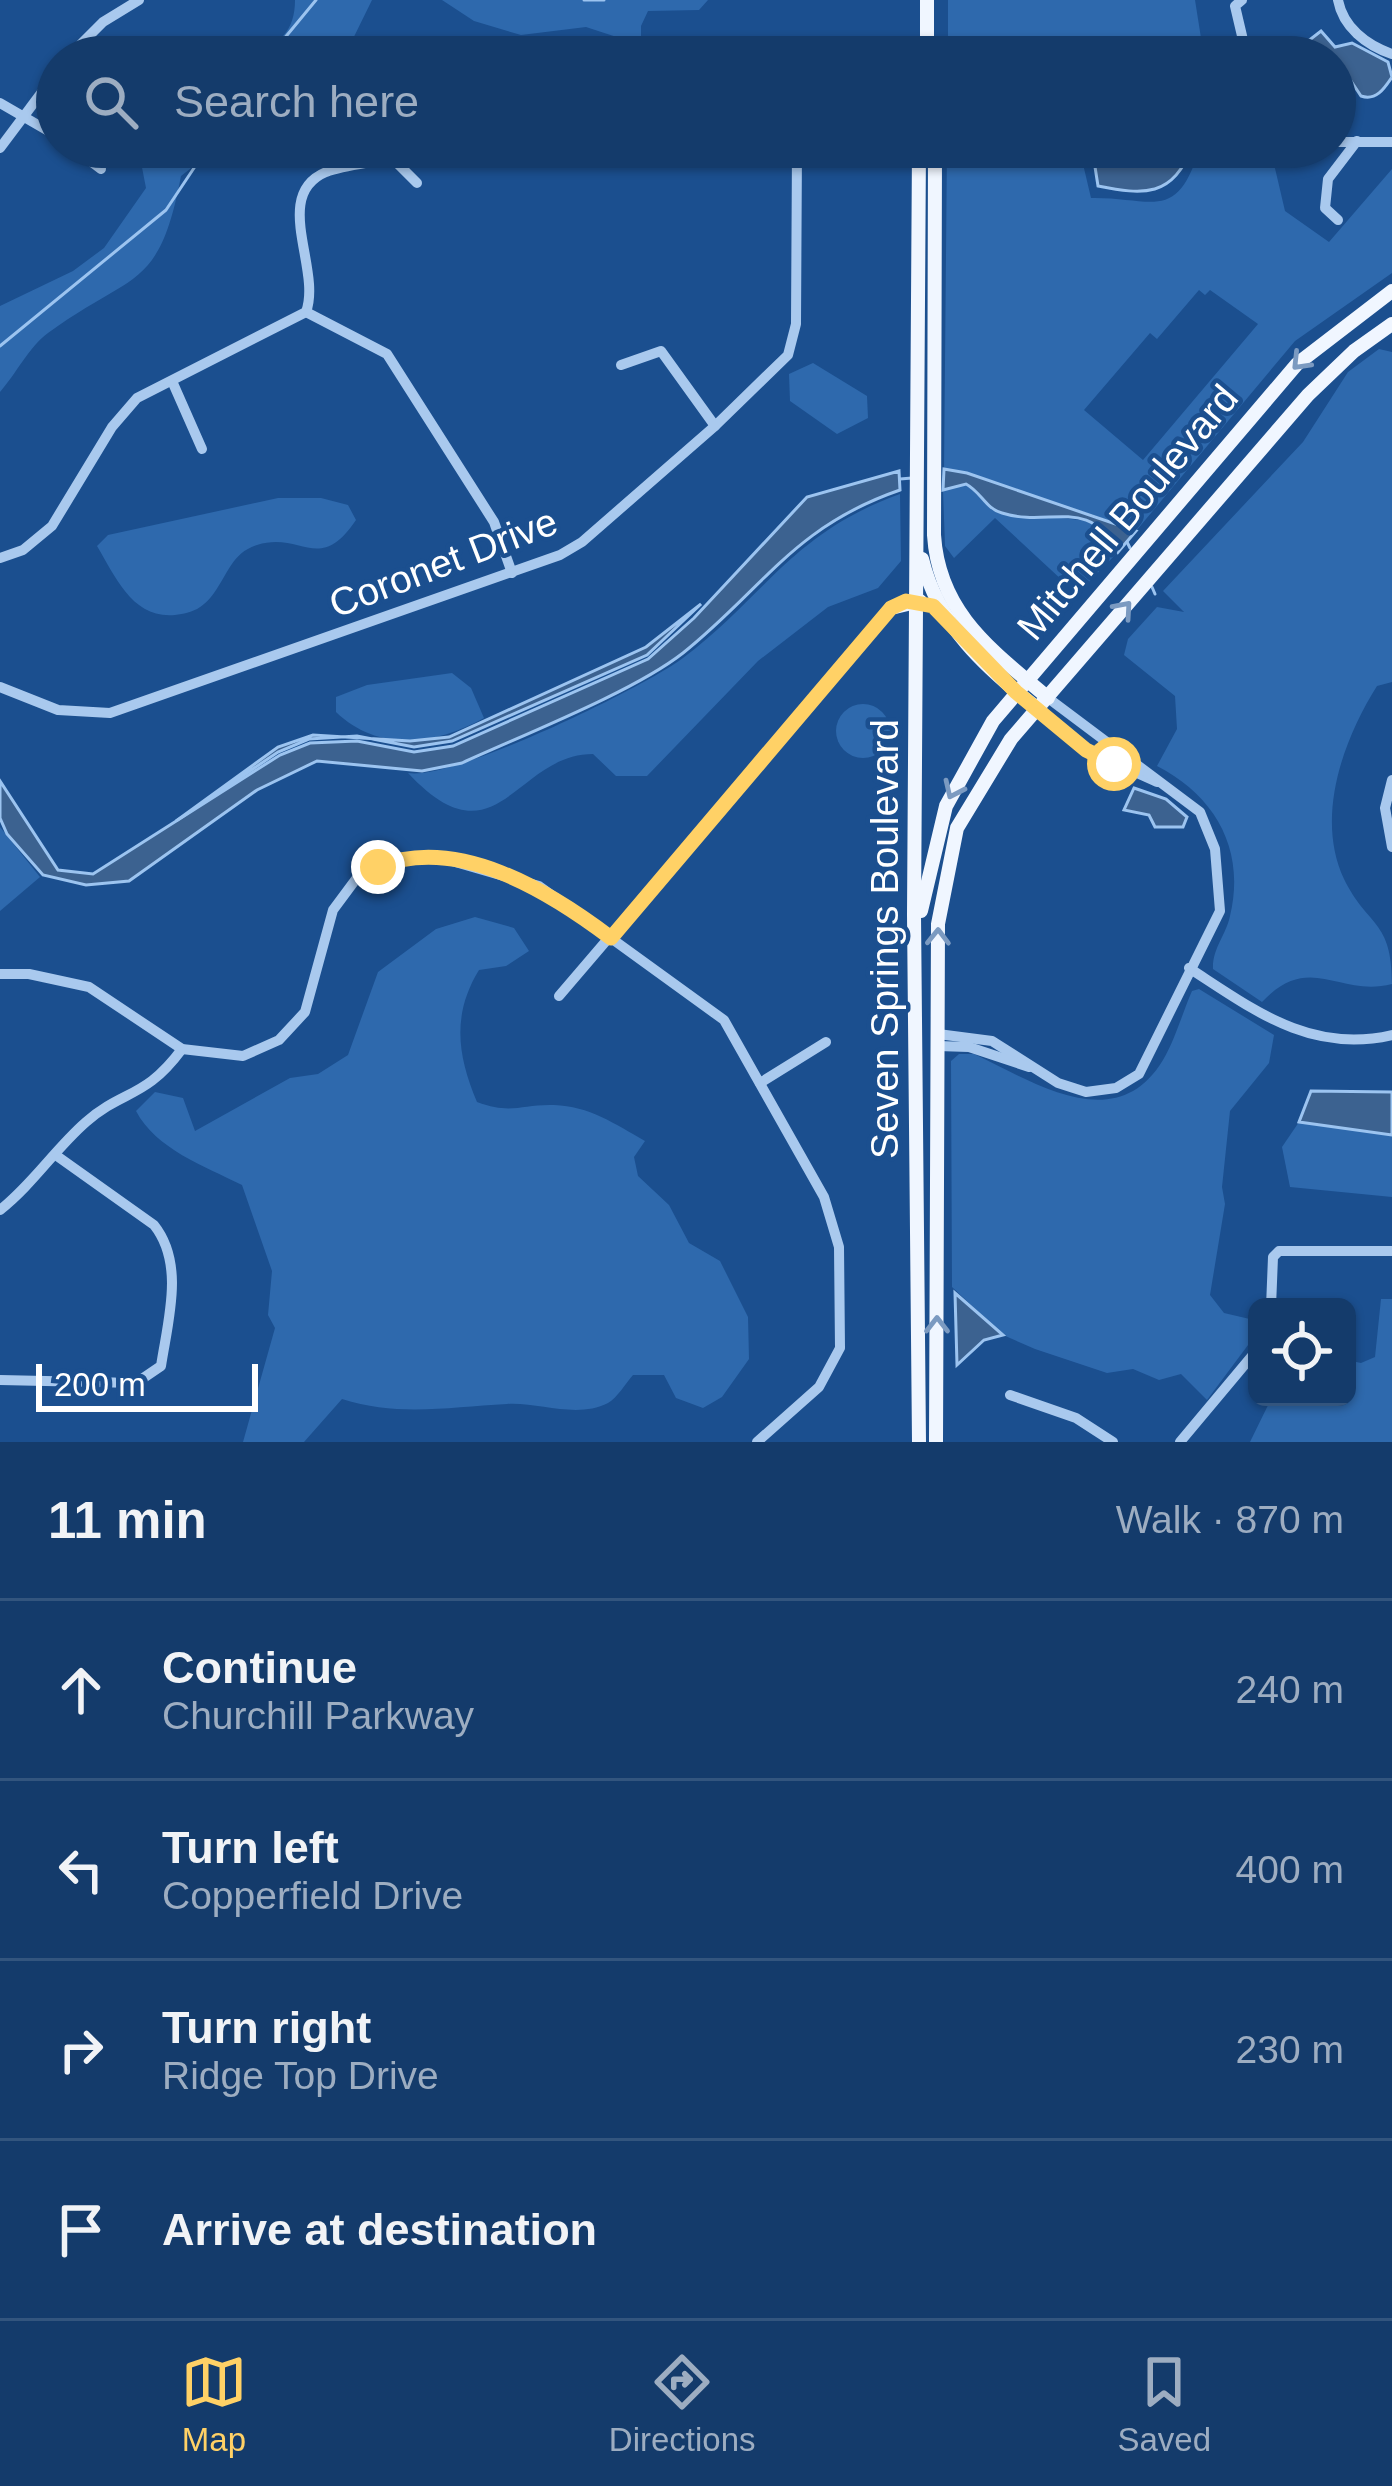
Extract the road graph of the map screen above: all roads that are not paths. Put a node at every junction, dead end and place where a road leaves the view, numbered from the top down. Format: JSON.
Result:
{"nodes":[{"id":1,"x":139,"y":0,"type":"edge"},
{"id":2,"x":927,"y":0,"type":"edge"},
{"id":3,"x":1242,"y":0,"type":"edge"},
{"id":4,"x":1338,"y":0,"type":"edge"},
{"id":5,"x":89,"y":36,"type":"edge"},
{"id":6,"x":927,"y":36,"type":"edge"},
{"id":7,"x":1242,"y":36,"type":"edge"},
{"id":8,"x":1392,"y":54,"type":"edge"},
{"id":9,"x":36,"y":100,"type":"edge"},
{"id":10,"x":0,"y":103,"type":"edge"},
{"id":11,"x":26,"y":113,"type":"junction"},
{"id":12,"x":36,"y":120,"type":"edge"},
{"id":13,"x":1357,"y":141,"type":"edge"},
{"id":14,"x":1392,"y":142,"type":"edge"},
{"id":15,"x":0,"y":148,"type":"edge"},
{"id":16,"x":339,"y":168,"type":"edge"},
{"id":17,"x":406,"y":168,"type":"edge"},
{"id":18,"x":797,"y":168,"type":"edge"},
{"id":19,"x":919,"y":168,"type":"edge"},
{"id":20,"x":934,"y":168,"type":"edge"},
{"id":21,"x":1336,"y":168,"type":"edge"},
{"id":22,"x":417,"y":184,"type":"dead end"},
{"id":23,"x":1338,"y":220,"type":"dead end"},
{"id":24,"x":1392,"y":291,"type":"edge"},
{"id":25,"x":1373,"y":303,"type":"junction"},
{"id":26,"x":306,"y":312,"type":"junction"},
{"id":27,"x":1390,"y":325,"type":"edge"},
{"id":28,"x":621,"y":365,"type":"dead end"},
{"id":29,"x":172,"y":382,"type":"junction"},
{"id":30,"x":1247,"y":421,"type":"junction"},
{"id":31,"x":715,"y":426,"type":"junction"},
{"id":32,"x":1269,"y":440,"type":"junction"},
{"id":33,"x":202,"y":449,"type":"dead end"},
{"id":34,"x":926,"y":450,"type":"junction"},
{"id":35,"x":926,"y":506,"type":"junction"},
{"id":36,"x":918,"y":536,"type":"junction"},
{"id":37,"x":0,"y":558,"type":"edge"},
{"id":38,"x":916,"y":572,"type":"junction"},
{"id":39,"x":512,"y":573,"type":"junction"},
{"id":40,"x":916,"y":601,"type":"junction"},
{"id":41,"x":891,"y":608,"type":"junction"},
{"id":42,"x":945,"y":617,"type":"junction"},
{"id":43,"x":1022,"y":686,"type":"junction"},
{"id":44,"x":0,"y":687,"type":"edge"},
{"id":45,"x":1043,"y":704,"type":"junction"},
{"id":46,"x":1392,"y":780,"type":"edge"},
{"id":47,"x":1392,"y":848,"type":"edge"},
{"id":48,"x":611,"y":938,"type":"junction"},
{"id":49,"x":1189,"y":968,"type":"junction"},
{"id":50,"x":0,"y":974,"type":"edge"},
{"id":51,"x":559,"y":996,"type":"dead end"},
{"id":52,"x":1392,"y":1035,"type":"edge"},
{"id":53,"x":938,"y":1040,"type":"junction"},
{"id":54,"x":826,"y":1042,"type":"dead end"},
{"id":55,"x":182,"y":1049,"type":"junction"},
{"id":56,"x":760,"y":1083,"type":"junction"},
{"id":57,"x":917,"y":1090,"type":"junction"},
{"id":58,"x":57,"y":1156,"type":"junction"},
{"id":59,"x":0,"y":1210,"type":"edge"},
{"id":60,"x":1392,"y":1251,"type":"edge"},
{"id":61,"x":1271,"y":1298,"type":"edge"},
{"id":62,"x":1248,"y":1362,"type":"edge"},
{"id":63,"x":0,"y":1380,"type":"edge"},
{"id":64,"x":1010,"y":1395,"type":"dead end"},
{"id":65,"x":757,"y":1442,"type":"edge"},
{"id":66,"x":919,"y":1442,"type":"edge"},
{"id":67,"x":936,"y":1442,"type":"edge"},
{"id":68,"x":1113,"y":1442,"type":"edge"},
{"id":69,"x":1180,"y":1442,"type":"edge"}],
"edges":[{"from":1,"to":5,"type":"street"},
{"from":2,"to":6,"type":"main road"},
{"from":3,"to":7,"type":"street"},
{"from":4,"to":8,"type":"street"},
{"from":9,"to":11,"type":"street"},
{"from":10,"to":11,"type":"street"},
{"from":11,"to":12,"type":"street"},
{"from":11,"to":15,"type":"street"},
{"from":13,"to":14,"type":"street"},
{"from":16,"to":26,"type":"street"},
{"from":17,"to":22,"type":"street"},
{"from":18,"to":31,"type":"street","name":"Coronet Drive"},
{"from":19,"to":34,"type":"main road","name":"Seven Springs Boulevard"},
{"from":20,"to":34,"type":"main road","name":"Seven Springs Boulevard"},
{"from":21,"to":23,"type":"street"},
{"from":24,"to":25,"type":"main road","name":"Mitchell Boulevard"},
{"from":25,"to":27,"type":"main road"},
{"from":25,"to":30,"type":"main road","name":"Mitchell Boulevard","one_way":true},
{"from":26,"to":29,"type":"street"},
{"from":26,"to":39,"type":"street"},
{"from":27,"to":32,"type":"main road","name":"Mitchell Boulevard"},
{"from":28,"to":31,"type":"street"},
{"from":29,"to":33,"type":"street"},
{"from":29,"to":37,"type":"street"},
{"from":30,"to":32,"type":"main road"},
{"from":30,"to":43,"type":"main road","name":"Mitchell Boulevard"},
{"from":31,"to":39,"type":"street","name":"Coronet Drive"},
{"from":45,"to":32,"type":"main road","name":"Mitchell Boulevard","one_way":true},
{"from":34,"to":35,"type":"main road","name":"Seven Springs Boulevard"},
{"from":35,"to":36,"type":"main road","name":"Seven Springs Boulevard"},
{"from":35,"to":43,"type":"main road","name":"Seven Springs Boulevard"},
{"from":36,"to":38,"type":"main road","name":"Seven Springs Boulevard"},
{"from":36,"to":42,"type":"main road"},
{"from":38,"to":40,"type":"main road","name":"Seven Springs Boulevard"},
{"from":38,"to":41,"type":"main road"},
{"from":39,"to":44,"type":"street","name":"Coronet Drive"},
{"from":40,"to":41,"type":"main road"},
{"from":40,"to":42,"type":"main road"},
{"from":40,"to":57,"type":"main road","name":"Seven Springs Boulevard"},
{"from":41,"to":48,"type":"street"},
{"from":42,"to":43,"type":"main road"},
{"from":43,"to":45,"type":"main road"},
{"from":43,"to":57,"type":"main road","name":"Mitchell Boulevard","one_way":true},
{"from":45,"to":49,"type":"street"},
{"from":53,"to":45,"type":"main road","name":"Seven Springs Boulevard","one_way":true},
{"from":46,"to":47,"type":"street"},
{"from":48,"to":51,"type":"street"},
{"from":48,"to":55,"type":"street"},
{"from":48,"to":56,"type":"street"},
{"from":49,"to":52,"type":"street"},
{"from":49,"to":53,"type":"street"},
{"from":50,"to":55,"type":"street"},
{"from":67,"to":53,"type":"main road","name":"Seven Springs Boulevard","one_way":true},
{"from":54,"to":56,"type":"street"},
{"from":55,"to":58,"type":"street"},
{"from":56,"to":65,"type":"street"},
{"from":57,"to":66,"type":"main road","name":"Seven Springs Boulevard"},
{"from":58,"to":59,"type":"street"},
{"from":58,"to":63,"type":"street"},
{"from":60,"to":61,"type":"street"},
{"from":62,"to":69,"type":"street"},
{"from":64,"to":68,"type":"street"}]}
